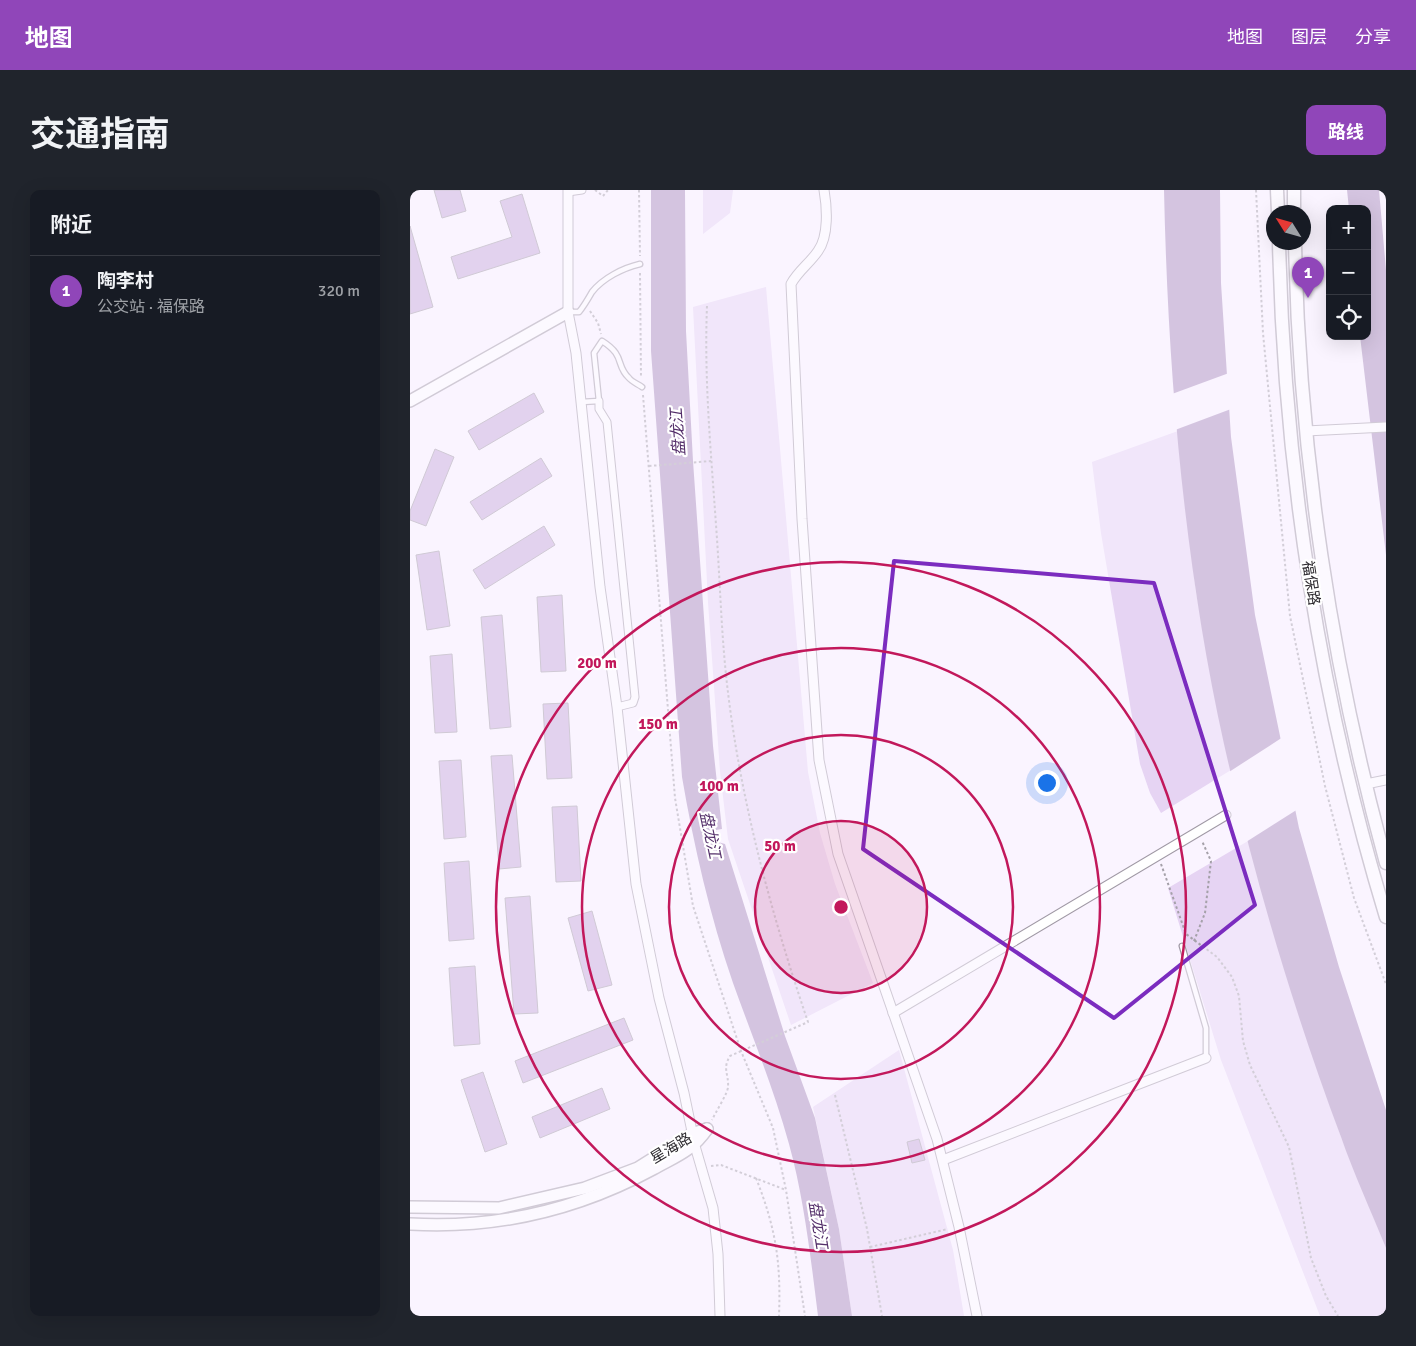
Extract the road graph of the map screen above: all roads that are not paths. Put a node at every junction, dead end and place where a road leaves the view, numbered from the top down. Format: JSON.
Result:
{"nodes":[{"id":1,"x":582,"y":190,"type":"edge"},
{"id":2,"x":824,"y":190,"type":"edge"},
{"id":3,"x":1277,"y":190,"type":"edge"},
{"id":4,"x":1294,"y":190,"type":"edge"},
{"id":5,"x":568,"y":191,"type":"edge"},
{"id":6,"x":1278,"y":205,"type":"edge"},
{"id":7,"x":1294,"y":205,"type":"edge"},
{"id":8,"x":1279,"y":250,"type":"edge"},
{"id":9,"x":1295,"y":250,"type":"edge"},
{"id":10,"x":640,"y":264,"type":"road end"},
{"id":11,"x":568,"y":312,"type":"junction"},
{"id":12,"x":642,"y":387,"type":"road end"},
{"id":13,"x":410,"y":401,"type":"edge"},
{"id":14,"x":599,"y":401,"type":"junction"},
{"id":15,"x":581,"y":402,"type":"junction"},
{"id":16,"x":1386,"y":427,"type":"edge"},
{"id":17,"x":1306,"y":431,"type":"junction"},
{"id":18,"x":616,"y":707,"type":"junction"},
{"id":19,"x":1386,"y":780,"type":"edge"},
{"id":20,"x":1366,"y":784,"type":"junction"},
{"id":21,"x":1226,"y":815,"type":"dead end"},
{"id":22,"x":1386,"y":863,"type":"edge"},
{"id":23,"x":1386,"y":917,"type":"edge"},
{"id":24,"x":1182,"y":946,"type":"dead end"},
{"id":25,"x":894,"y":1012,"type":"junction"},
{"id":26,"x":1206,"y":1058,"type":"joint"},
{"id":27,"x":692,"y":1134,"type":"junction"},
{"id":28,"x":695,"y":1146,"type":"junction"},
{"id":29,"x":943,"y":1160,"type":"junction"},
{"id":30,"x":410,"y":1207,"type":"edge"},
{"id":31,"x":410,"y":1224,"type":"edge"},
{"id":32,"x":720,"y":1316,"type":"edge"},
{"id":33,"x":977,"y":1316,"type":"edge"}],
"edges":[{"from":1,"to":5,"type":"street"},
{"from":2,"to":25,"type":"street"},
{"from":3,"to":6,"type":"main road"},
{"from":4,"to":7,"type":"main road"},
{"from":5,"to":11,"type":"street"},
{"from":8,"to":23,"type":"main road","name":"福保路"},
{"from":9,"to":17,"type":"main road","name":"福保路"},
{"from":10,"to":11,"type":"lane"},
{"from":11,"to":13,"type":"street"},
{"from":11,"to":15,"type":"street"},
{"from":12,"to":14,"type":"lane"},
{"from":14,"to":15,"type":"lane"},
{"from":14,"to":18,"type":"street"},
{"from":15,"to":18,"type":"street"},
{"from":16,"to":17,"type":"street"},
{"from":17,"to":20,"type":"main road","name":"福保路"},
{"from":18,"to":27,"type":"street"},
{"from":19,"to":20,"type":"street"},
{"from":20,"to":22,"type":"main road","name":"福保路"},
{"from":21,"to":25,"type":"street"},
{"from":24,"to":26,"type":"lane"},
{"from":25,"to":29,"type":"street"},
{"from":26,"to":29,"type":"street"},
{"from":27,"to":28,"type":"street"},
{"from":27,"to":28,"type":"street","name":"星海路"},
{"from":27,"to":30,"type":"street","name":"星海路"},
{"from":28,"to":31,"type":"street","name":"星海路"},
{"from":28,"to":32,"type":"street"},
{"from":29,"to":33,"type":"street"}]}
